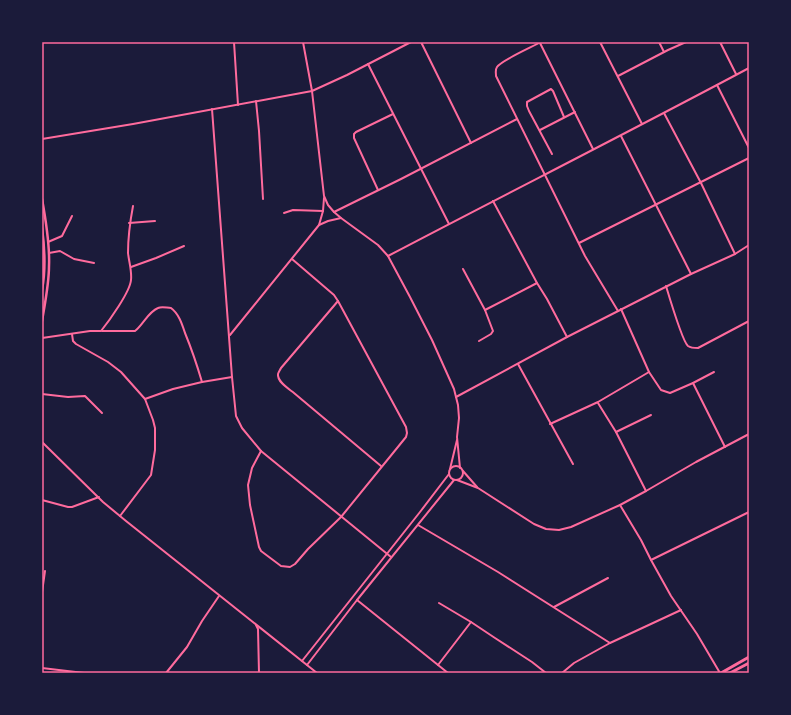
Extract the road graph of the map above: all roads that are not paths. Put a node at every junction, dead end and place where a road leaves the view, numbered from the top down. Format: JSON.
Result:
{"nodes":[{"id":1,"x":234,"y":42,"type":"edge"},
{"id":2,"x":303,"y":42,"type":"edge"},
{"id":3,"x":411,"y":42,"type":"edge"},
{"id":4,"x":421,"y":42,"type":"edge"},
{"id":5,"x":541,"y":42,"type":"edge"},
{"id":6,"x":600,"y":42,"type":"edge"},
{"id":7,"x":659,"y":42,"type":"edge"},
{"id":8,"x":686,"y":42,"type":"edge"},
{"id":9,"x":720,"y":42,"type":"edge"},
{"id":10,"x":664,"y":52,"type":"junction"},
{"id":11,"x":368,"y":64,"type":"junction"},
{"id":12,"x":749,"y":68,"type":"edge"},
{"id":13,"x":736,"y":74,"type":"junction"},
{"id":14,"x":618,"y":76,"type":"junction"},
{"id":15,"x":717,"y":85,"type":"junction"},
{"id":16,"x":312,"y":91,"type":"junction"},
{"id":17,"x":256,"y":101,"type":"junction"},
{"id":18,"x":238,"y":105,"type":"junction"},
{"id":19,"x":212,"y":109,"type":"junction"},
{"id":20,"x":575,"y":112,"type":"junction"},
{"id":21,"x":664,"y":112,"type":"junction"},
{"id":22,"x":393,"y":114,"type":"junction"},
{"id":23,"x":564,"y":117,"type":"junction"},
{"id":24,"x":517,"y":119,"type":"junction"},
{"id":25,"x":642,"y":124,"type":"junction"},
{"id":26,"x":540,"y":130,"type":"junction"},
{"id":27,"x":621,"y":135,"type":"junction"},
{"id":28,"x":42,"y":139,"type":"edge"},
{"id":29,"x":471,"y":142,"type":"junction"},
{"id":30,"x":749,"y":148,"type":"edge"},
{"id":31,"x":594,"y":149,"type":"junction"},
{"id":32,"x":552,"y":154,"type":"dead end"},
{"id":33,"x":749,"y":158,"type":"edge"},
{"id":34,"x":421,"y":169,"type":"junction"},
{"id":35,"x":544,"y":174,"type":"junction"},
{"id":36,"x":701,"y":183,"type":"junction"},
{"id":37,"x":378,"y":190,"type":"junction"},
{"id":38,"x":324,"y":196,"type":"junction"},
{"id":39,"x":42,"y":199,"type":"edge"},
{"id":40,"x":263,"y":199,"type":"dead end"},
{"id":41,"x":493,"y":201,"type":"junction"},
{"id":42,"x":656,"y":205,"type":"junction"},
{"id":43,"x":133,"y":206,"type":"dead end"},
{"id":44,"x":323,"y":211,"type":"junction"},
{"id":45,"x":334,"y":212,"type":"junction"},
{"id":46,"x":284,"y":213,"type":"dead end"},
{"id":47,"x":72,"y":216,"type":"dead end"},
{"id":48,"x":341,"y":218,"type":"junction"},
{"id":49,"x":155,"y":221,"type":"dead end"},
{"id":50,"x":129,"y":223,"type":"junction"},
{"id":51,"x":448,"y":224,"type":"junction"},
{"id":52,"x":319,"y":225,"type":"junction"},
{"id":53,"x":42,"y":228,"type":"edge"},
{"id":54,"x":48,"y":242,"type":"junction"},
{"id":55,"x":579,"y":243,"type":"junction"},
{"id":56,"x":749,"y":245,"type":"edge"},
{"id":57,"x":184,"y":246,"type":"dead end"},
{"id":58,"x":49,"y":252,"type":"junction"},
{"id":59,"x":735,"y":254,"type":"junction"},
{"id":60,"x":388,"y":256,"type":"junction"},
{"id":61,"x":292,"y":259,"type":"junction"},
{"id":62,"x":94,"y":263,"type":"dead end"},
{"id":63,"x":131,"y":266,"type":"junction"},
{"id":64,"x":463,"y":269,"type":"dead end"},
{"id":65,"x":691,"y":274,"type":"junction"},
{"id":66,"x":537,"y":283,"type":"junction"},
{"id":67,"x":666,"y":286,"type":"junction"},
{"id":68,"x":42,"y":290,"type":"edge"},
{"id":69,"x":338,"y":301,"type":"junction"},
{"id":70,"x":621,"y":309,"type":"junction"},
{"id":71,"x":485,"y":310,"type":"junction"},
{"id":72,"x":618,"y":311,"type":"junction"},
{"id":73,"x":42,"y":321,"type":"edge"},
{"id":74,"x":749,"y":321,"type":"edge"},
{"id":75,"x":101,"y":331,"type":"junction"},
{"id":76,"x":72,"y":334,"type":"junction"},
{"id":77,"x":230,"y":336,"type":"junction"},
{"id":78,"x":567,"y":337,"type":"junction"},
{"id":79,"x":42,"y":338,"type":"edge"},
{"id":80,"x":479,"y":341,"type":"dead end"},
{"id":81,"x":518,"y":364,"type":"junction"},
{"id":82,"x":649,"y":372,"type":"junction"},
{"id":83,"x":714,"y":372,"type":"dead end"},
{"id":84,"x":232,"y":377,"type":"junction"},
{"id":85,"x":202,"y":382,"type":"junction"},
{"id":86,"x":693,"y":383,"type":"junction"},
{"id":87,"x":42,"y":394,"type":"edge"},
{"id":88,"x":456,"y":397,"type":"junction"},
{"id":89,"x":145,"y":399,"type":"junction"},
{"id":90,"x":598,"y":402,"type":"junction"},
{"id":91,"x":102,"y":413,"type":"dead end"},
{"id":92,"x":651,"y":415,"type":"dead end"},
{"id":93,"x":550,"y":424,"type":"junction"},
{"id":94,"x":616,"y":432,"type":"junction"},
{"id":95,"x":749,"y":434,"type":"edge"},
{"id":96,"x":457,"y":437,"type":"junction"},
{"id":97,"x":42,"y":442,"type":"edge"},
{"id":98,"x":725,"y":447,"type":"junction"},
{"id":99,"x":261,"y":451,"type":"junction"},
{"id":100,"x":572,"y":464,"type":"dead end"},
{"id":101,"x":381,"y":466,"type":"junction"},
{"id":102,"x":460,"y":468,"type":"junction"},
{"id":103,"x":450,"y":469,"type":"junction"},
{"id":104,"x":463,"y":471,"type":"junction"},
{"id":105,"x":449,"y":474,"type":"junction"},
{"id":106,"x":456,"y":480,"type":"junction"},
{"id":107,"x":478,"y":488,"type":"junction"},
{"id":108,"x":646,"y":491,"type":"junction"},
{"id":109,"x":99,"y":498,"type":"junction"},
{"id":110,"x":42,"y":500,"type":"edge"},
{"id":111,"x":620,"y":505,"type":"junction"},
{"id":112,"x":749,"y":512,"type":"edge"},
{"id":113,"x":120,"y":516,"type":"junction"},
{"id":114,"x":341,"y":517,"type":"junction"},
{"id":115,"x":417,"y":524,"type":"junction"},
{"id":116,"x":387,"y":554,"type":"junction"},
{"id":117,"x":391,"y":557,"type":"junction"},
{"id":118,"x":651,"y":560,"type":"junction"},
{"id":119,"x":45,"y":571,"type":"dead end"},
{"id":120,"x":608,"y":578,"type":"dead end"},
{"id":121,"x":42,"y":592,"type":"edge"},
{"id":122,"x":219,"y":596,"type":"junction"},
{"id":123,"x":357,"y":600,"type":"junction"},
{"id":124,"x":439,"y":603,"type":"dead end"},
{"id":125,"x":554,"y":607,"type":"junction"},
{"id":126,"x":681,"y":610,"type":"junction"},
{"id":127,"x":471,"y":622,"type":"junction"},
{"id":128,"x":256,"y":625,"type":"junction"},
{"id":129,"x":610,"y":643,"type":"junction"},
{"id":130,"x":749,"y":658,"type":"edge"},
{"id":131,"x":302,"y":661,"type":"junction"},
{"id":132,"x":749,"y":663,"type":"edge"},
{"id":133,"x":307,"y":665,"type":"junction"},
{"id":134,"x":438,"y":665,"type":"junction"},
{"id":135,"x":42,"y":668,"type":"edge"},
{"id":136,"x":65,"y":672,"type":"edge"},
{"id":137,"x":84,"y":673,"type":"edge"},
{"id":138,"x":166,"y":673,"type":"edge"},
{"id":139,"x":259,"y":673,"type":"edge"},
{"id":140,"x":317,"y":673,"type":"edge"},
{"id":141,"x":448,"y":673,"type":"edge"},
{"id":142,"x":546,"y":673,"type":"edge"},
{"id":143,"x":562,"y":673,"type":"edge"},
{"id":144,"x":720,"y":673,"type":"edge"},
{"id":145,"x":730,"y":673,"type":"edge"}],
"edges":[{"from":1,"to":18,"type":"street"},
{"from":2,"to":16,"type":"street"},
{"from":3,"to":11,"type":"street"},
{"from":4,"to":29,"type":"street"},
{"from":5,"to":20,"type":"street"},
{"from":5,"to":24,"type":"street"},
{"from":6,"to":14,"type":"street"},
{"from":7,"to":10,"type":"street"},
{"from":8,"to":10,"type":"street"},
{"from":9,"to":13,"type":"street"},
{"from":10,"to":14,"type":"street"},
{"from":11,"to":16,"type":"street"},
{"from":11,"to":22,"type":"street"},
{"from":12,"to":13,"type":"street"},
{"from":13,"to":15,"type":"street"},
{"from":14,"to":25,"type":"street"},
{"from":15,"to":21,"type":"street"},
{"from":15,"to":30,"type":"street"},
{"from":16,"to":17,"type":"street"},
{"from":16,"to":38,"type":"street"},
{"from":17,"to":18,"type":"street"},
{"from":17,"to":40,"type":"street"},
{"from":18,"to":19,"type":"street"},
{"from":19,"to":28,"type":"street"},
{"from":19,"to":77,"type":"street"},
{"from":20,"to":23,"type":"street"},
{"from":20,"to":31,"type":"street"},
{"from":21,"to":25,"type":"street"},
{"from":21,"to":36,"type":"street"},
{"from":22,"to":34,"type":"street"},
{"from":22,"to":37,"type":"street"},
{"from":23,"to":26,"type":"street"},
{"from":23,"to":26,"type":"street"},
{"from":24,"to":29,"type":"street"},
{"from":24,"to":35,"type":"street"},
{"from":25,"to":27,"type":"street"},
{"from":26,"to":32,"type":"street"},
{"from":27,"to":31,"type":"street"},
{"from":27,"to":42,"type":"street"},
{"from":29,"to":34,"type":"street"},
{"from":31,"to":35,"type":"street"},
{"from":33,"to":36,"type":"street"},
{"from":34,"to":37,"type":"street"},
{"from":34,"to":51,"type":"street"},
{"from":35,"to":41,"type":"street"},
{"from":35,"to":55,"type":"street"},
{"from":36,"to":42,"type":"street"},
{"from":36,"to":59,"type":"street"},
{"from":37,"to":45,"type":"street"},
{"from":38,"to":44,"type":"street"},
{"from":38,"to":45,"type":"street"},
{"from":39,"to":54,"type":"main road"},
{"from":41,"to":51,"type":"street"},
{"from":41,"to":66,"type":"street"},
{"from":42,"to":55,"type":"street"},
{"from":42,"to":65,"type":"street"},
{"from":43,"to":50,"type":"street"},
{"from":44,"to":46,"type":"street"},
{"from":44,"to":52,"type":"street"},
{"from":45,"to":48,"type":"street"},
{"from":47,"to":54,"type":"street"},
{"from":48,"to":52,"type":"street"},
{"from":48,"to":60,"type":"street"},
{"from":49,"to":50,"type":"street"},
{"from":50,"to":63,"type":"street"},
{"from":51,"to":60,"type":"street"},
{"from":52,"to":61,"type":"street"},
{"from":53,"to":68,"type":"main road"},
{"from":54,"to":58,"type":"main road"},
{"from":55,"to":72,"type":"street"},
{"from":56,"to":59,"type":"street"},
{"from":57,"to":63,"type":"street"},
{"from":58,"to":62,"type":"street"},
{"from":58,"to":73,"type":"main road"},
{"from":59,"to":65,"type":"street"},
{"from":60,"to":88,"type":"street"},
{"from":61,"to":69,"type":"street"},
{"from":61,"to":77,"type":"street"},
{"from":63,"to":75,"type":"street"},
{"from":64,"to":71,"type":"street"},
{"from":65,"to":67,"type":"street"},
{"from":66,"to":71,"type":"street"},
{"from":66,"to":78,"type":"street"},
{"from":67,"to":70,"type":"street"},
{"from":67,"to":74,"type":"street"},
{"from":69,"to":101,"type":"street"},
{"from":69,"to":101,"type":"street"},
{"from":70,"to":72,"type":"street"},
{"from":70,"to":82,"type":"street"},
{"from":71,"to":80,"type":"street"},
{"from":72,"to":78,"type":"street"},
{"from":75,"to":76,"type":"street"},
{"from":75,"to":85,"type":"street"},
{"from":76,"to":79,"type":"street"},
{"from":76,"to":89,"type":"street"},
{"from":77,"to":84,"type":"street"},
{"from":78,"to":81,"type":"street"},
{"from":81,"to":88,"type":"street"},
{"from":81,"to":93,"type":"street"},
{"from":82,"to":86,"type":"street"},
{"from":82,"to":90,"type":"street"},
{"from":83,"to":86,"type":"street"},
{"from":84,"to":85,"type":"street"},
{"from":84,"to":99,"type":"street"},
{"from":85,"to":89,"type":"street"},
{"from":86,"to":98,"type":"street"},
{"from":87,"to":91,"type":"street"},
{"from":88,"to":96,"type":"street"},
{"from":89,"to":113,"type":"street"},
{"from":90,"to":93,"type":"street"},
{"from":90,"to":94,"type":"street"},
{"from":92,"to":94,"type":"street"},
{"from":93,"to":100,"type":"street"},
{"from":94,"to":108,"type":"street"},
{"from":95,"to":98,"type":"street"},
{"from":96,"to":102,"type":"street"},
{"from":96,"to":103,"type":"street"},
{"from":97,"to":109,"type":"street"},
{"from":98,"to":108,"type":"street"},
{"from":99,"to":114,"type":"street"},
{"from":99,"to":114,"type":"street"},
{"from":101,"to":114,"type":"street"},
{"from":102,"to":103,"type":"street"},
{"from":102,"to":104,"type":"street"},
{"from":103,"to":105,"type":"street"},
{"from":104,"to":106,"type":"street"},
{"from":104,"to":107,"type":"street"},
{"from":105,"to":106,"type":"street"},
{"from":105,"to":116,"type":"street"},
{"from":106,"to":107,"type":"street"},
{"from":106,"to":115,"type":"street"},
{"from":107,"to":111,"type":"street"},
{"from":108,"to":111,"type":"street"},
{"from":109,"to":110,"type":"street"},
{"from":109,"to":113,"type":"street"},
{"from":111,"to":118,"type":"street"},
{"from":112,"to":118,"type":"street"},
{"from":113,"to":122,"type":"street"},
{"from":114,"to":116,"type":"street"},
{"from":115,"to":117,"type":"street"},
{"from":115,"to":125,"type":"street"},
{"from":116,"to":117,"type":"street"},
{"from":116,"to":131,"type":"street"},
{"from":117,"to":123,"type":"street"},
{"from":118,"to":126,"type":"street"},
{"from":119,"to":121,"type":"street"},
{"from":120,"to":125,"type":"street"},
{"from":122,"to":128,"type":"street"},
{"from":122,"to":138,"type":"street"},
{"from":123,"to":133,"type":"street"},
{"from":123,"to":134,"type":"street"},
{"from":124,"to":127,"type":"street"},
{"from":125,"to":129,"type":"street"},
{"from":126,"to":129,"type":"street"},
{"from":126,"to":144,"type":"street"},
{"from":127,"to":134,"type":"street"},
{"from":127,"to":142,"type":"street"},
{"from":128,"to":131,"type":"street"},
{"from":128,"to":139,"type":"street"},
{"from":129,"to":143,"type":"street"},
{"from":130,"to":144,"type":"highway"},
{"from":131,"to":133,"type":"street"},
{"from":132,"to":145,"type":"highway"},
{"from":133,"to":140,"type":"street"},
{"from":134,"to":141,"type":"street"},
{"from":135,"to":136,"type":"street"},
{"from":136,"to":137,"type":"street"}]}
